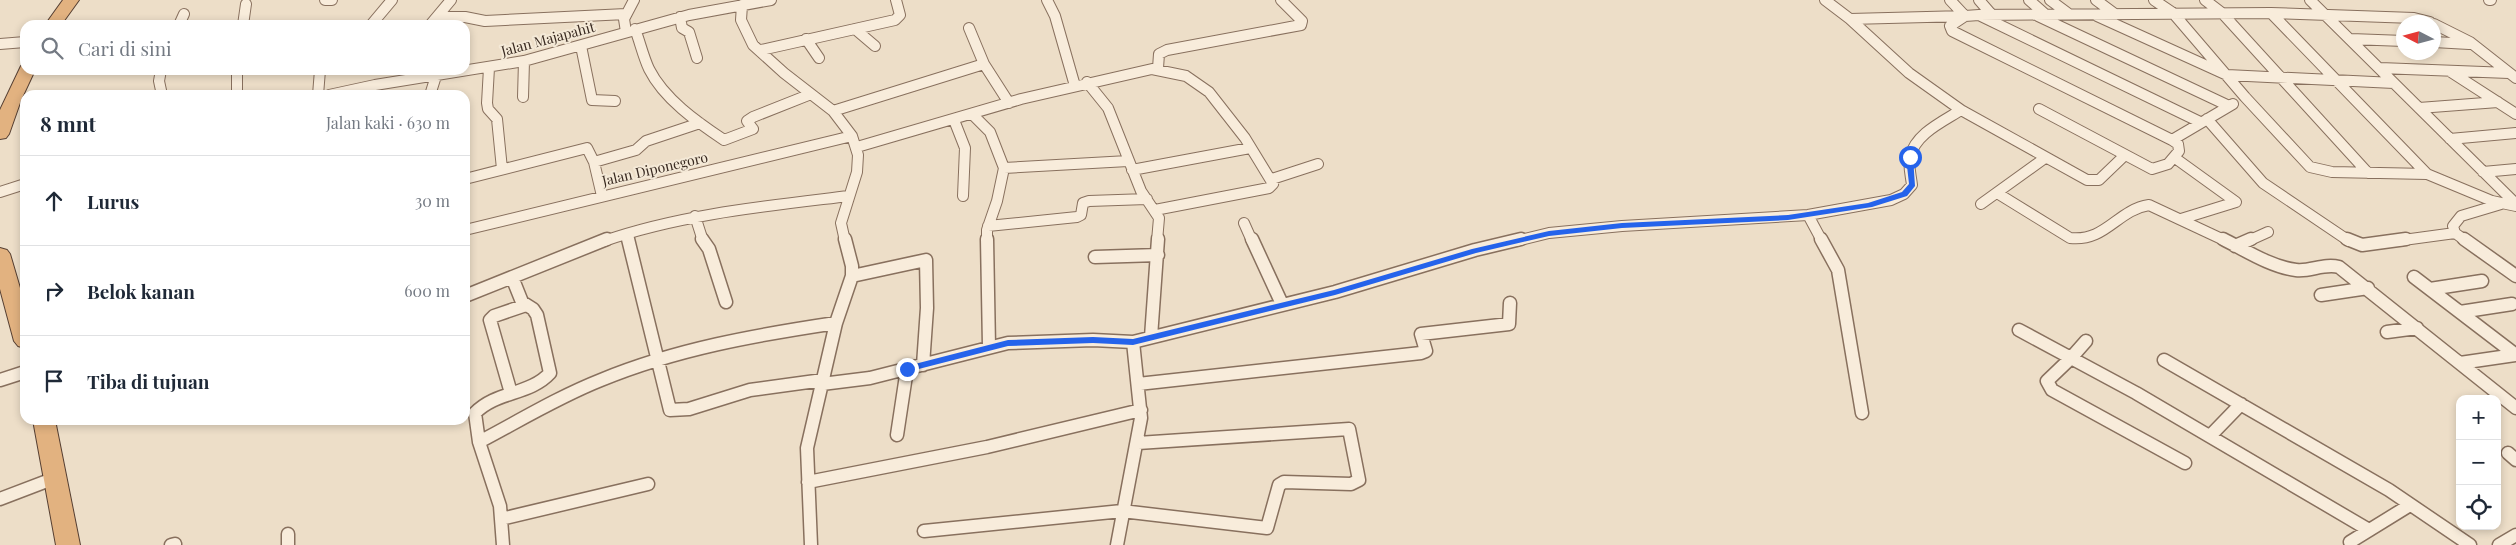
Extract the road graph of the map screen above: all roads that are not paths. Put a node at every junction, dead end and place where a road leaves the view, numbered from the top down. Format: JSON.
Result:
{"nodes":[{"id":1,"x":71,"y":0,"type":"edge"},
{"id":2,"x":325,"y":0,"type":"edge"},
{"id":3,"x":332,"y":0,"type":"edge"},
{"id":4,"x":392,"y":0,"type":"edge"},
{"id":5,"x":451,"y":0,"type":"edge"},
{"id":6,"x":634,"y":0,"type":"edge"},
{"id":7,"x":771,"y":0,"type":"edge"},
{"id":8,"x":896,"y":0,"type":"edge"},
{"id":9,"x":1047,"y":0,"type":"edge"},
{"id":10,"x":1280,"y":0,"type":"edge"},
{"id":11,"x":1825,"y":0,"type":"edge"},
{"id":12,"x":1950,"y":0,"type":"edge"},
{"id":13,"x":1979,"y":0,"type":"edge"},
{"id":14,"x":2029,"y":0,"type":"edge"},
{"id":15,"x":2050,"y":0,"type":"edge"},
{"id":16,"x":2096,"y":0,"type":"edge"},
{"id":17,"x":2154,"y":0,"type":"edge"},
{"id":18,"x":2205,"y":0,"type":"edge"},
{"id":19,"x":2310,"y":0,"type":"edge"},
{"id":20,"x":246,"y":4,"type":"dead end"},
{"id":21,"x":742,"y":5,"type":"junction"},
{"id":22,"x":2172,"y":13,"type":"junction"},
{"id":23,"x":2222,"y":13,"type":"junction"},
{"id":24,"x":2272,"y":13,"type":"junction"},
{"id":25,"x":184,"y":14,"type":"dead end"},
{"id":26,"x":626,"y":14,"type":"junction"},
{"id":27,"x":2034,"y":14,"type":"junction"},
{"id":28,"x":2045,"y":14,"type":"junction"},
{"id":29,"x":2069,"y":14,"type":"junction"},
{"id":30,"x":2094,"y":14,"type":"junction"},
{"id":31,"x":2115,"y":14,"type":"junction"},
{"id":32,"x":1978,"y":15,"type":"junction"},
{"id":33,"x":1992,"y":15,"type":"junction"},
{"id":34,"x":2326,"y":15,"type":"junction"},
{"id":35,"x":1964,"y":16,"type":"junction"},
{"id":36,"x":438,"y":17,"type":"junction"},
{"id":37,"x":680,"y":17,"type":"junction"},
{"id":38,"x":2396,"y":17,"type":"edge"},
{"id":39,"x":1850,"y":19,"type":"junction"},
{"id":40,"x":57,"y":20,"type":"edge"},
{"id":41,"x":181,"y":20,"type":"edge"},
{"id":42,"x":244,"y":20,"type":"edge"},
{"id":43,"x":375,"y":20,"type":"edge"},
{"id":44,"x":435,"y":20,"type":"edge"},
{"id":45,"x":969,"y":28,"type":"dead end"},
{"id":46,"x":2441,"y":28,"type":"edge"},
{"id":47,"x":855,"y":29,"type":"junction"},
{"id":48,"x":631,"y":31,"type":"junction"},
{"id":49,"x":806,"y":39,"type":"junction"},
{"id":50,"x":2351,"y":39,"type":"junction"},
{"id":51,"x":2396,"y":41,"type":"edge"},
{"id":52,"x":20,"y":42,"type":"edge"},
{"id":53,"x":2441,"y":42,"type":"edge"},
{"id":54,"x":0,"y":44,"type":"edge"},
{"id":55,"x":2473,"y":44,"type":"junction"},
{"id":56,"x":581,"y":46,"type":"junction"},
{"id":57,"x":875,"y":46,"type":"dead end"},
{"id":58,"x":761,"y":50,"type":"junction"},
{"id":59,"x":697,"y":58,"type":"dead end"},
{"id":60,"x":819,"y":58,"type":"dead end"},
{"id":61,"x":524,"y":61,"type":"junction"},
{"id":62,"x":984,"y":64,"type":"junction"},
{"id":63,"x":489,"y":68,"type":"junction"},
{"id":64,"x":1158,"y":68,"type":"junction"},
{"id":65,"x":2380,"y":68,"type":"junction"},
{"id":66,"x":470,"y":71,"type":"edge"},
{"id":67,"x":2451,"y":72,"type":"junction"},
{"id":68,"x":24,"y":75,"type":"edge"},
{"id":69,"x":160,"y":75,"type":"edge"},
{"id":70,"x":237,"y":75,"type":"edge"},
{"id":71,"x":320,"y":75,"type":"edge"},
{"id":72,"x":443,"y":75,"type":"edge"},
{"id":73,"x":2226,"y":75,"type":"junction"},
{"id":74,"x":436,"y":76,"type":"junction"},
{"id":75,"x":2512,"y":76,"type":"edge"},
{"id":76,"x":2282,"y":78,"type":"junction"},
{"id":77,"x":2336,"y":80,"type":"junction"},
{"id":78,"x":1087,"y":82,"type":"junction"},
{"id":79,"x":2394,"y":83,"type":"junction"},
{"id":80,"x":1075,"y":86,"type":"junction"},
{"id":81,"x":161,"y":90,"type":"edge"},
{"id":82,"x":237,"y":90,"type":"edge"},
{"id":83,"x":318,"y":90,"type":"edge"},
{"id":84,"x":373,"y":90,"type":"edge"},
{"id":85,"x":432,"y":90,"type":"edge"},
{"id":86,"x":811,"y":94,"type":"junction"},
{"id":87,"x":523,"y":97,"type":"dead end"},
{"id":88,"x":2245,"y":98,"type":"junction"},
{"id":89,"x":615,"y":101,"type":"dead end"},
{"id":90,"x":2498,"y":102,"type":"junction"},
{"id":91,"x":1009,"y":103,"type":"junction"},
{"id":92,"x":2229,"y":106,"type":"junction"},
{"id":93,"x":2419,"y":108,"type":"junction"},
{"id":94,"x":2039,"y":109,"type":"dead end"},
{"id":95,"x":833,"y":110,"type":"junction"},
{"id":96,"x":1961,"y":110,"type":"junction"},
{"id":97,"x":2516,"y":114,"type":"edge"},
{"id":98,"x":973,"y":115,"type":"junction"},
{"id":99,"x":954,"y":120,"type":"junction"},
{"id":100,"x":2204,"y":120,"type":"junction"},
{"id":101,"x":700,"y":123,"type":"junction"},
{"id":102,"x":2516,"y":133,"type":"edge"},
{"id":103,"x":0,"y":134,"type":"edge"},
{"id":104,"x":2450,"y":139,"type":"junction"},
{"id":105,"x":2172,"y":140,"type":"junction"},
{"id":106,"x":854,"y":142,"type":"junction"},
{"id":107,"x":1250,"y":148,"type":"junction"},
{"id":108,"x":2124,"y":156,"type":"junction"},
{"id":109,"x":2045,"y":158,"type":"junction"},
{"id":110,"x":2175,"y":158,"type":"junction"},
{"id":111,"x":594,"y":162,"type":"junction"},
{"id":112,"x":1318,"y":164,"type":"dead end"},
{"id":113,"x":1130,"y":166,"type":"junction"},
{"id":114,"x":1004,"y":168,"type":"junction"},
{"id":115,"x":502,"y":169,"type":"junction"},
{"id":116,"x":2516,"y":169,"type":"edge"},
{"id":117,"x":2483,"y":172,"type":"junction"},
{"id":118,"x":2368,"y":173,"type":"junction"},
{"id":119,"x":2426,"y":174,"type":"junction"},
{"id":120,"x":470,"y":178,"type":"edge"},
{"id":121,"x":1272,"y":179,"type":"junction"},
{"id":122,"x":20,"y":186,"type":"edge"},
{"id":123,"x":0,"y":192,"type":"edge"},
{"id":124,"x":1997,"y":193,"type":"junction"},
{"id":125,"x":602,"y":196,"type":"junction"},
{"id":126,"x":849,"y":196,"type":"junction"},
{"id":127,"x":963,"y":196,"type":"dead end"},
{"id":128,"x":1147,"y":199,"type":"junction"},
{"id":129,"x":1981,"y":204,"type":"dead end"},
{"id":130,"x":2500,"y":204,"type":"junction"},
{"id":131,"x":2516,"y":205,"type":"edge"},
{"id":132,"x":1155,"y":210,"type":"junction"},
{"id":133,"x":1808,"y":215,"type":"junction"},
{"id":134,"x":695,"y":216,"type":"junction"},
{"id":135,"x":2182,"y":219,"type":"junction"},
{"id":136,"x":1244,"y":223,"type":"dead end"},
{"id":137,"x":988,"y":226,"type":"junction"},
{"id":138,"x":470,"y":229,"type":"edge"},
{"id":139,"x":2268,"y":232,"type":"dead end"},
{"id":140,"x":626,"y":234,"type":"junction"},
{"id":141,"x":2455,"y":234,"type":"junction"},
{"id":142,"x":2235,"y":246,"type":"junction"},
{"id":143,"x":0,"y":254,"type":"edge"},
{"id":144,"x":1158,"y":255,"type":"junction"},
{"id":145,"x":1095,"y":257,"type":"dead end"},
{"id":146,"x":852,"y":276,"type":"junction"},
{"id":147,"x":2516,"y":276,"type":"edge"},
{"id":148,"x":512,"y":277,"type":"junction"},
{"id":149,"x":2414,"y":277,"type":"dead end"},
{"id":150,"x":2482,"y":281,"type":"dead end"},
{"id":151,"x":2368,"y":288,"type":"junction"},
{"id":152,"x":2430,"y":289,"type":"junction"},
{"id":153,"x":470,"y":294,"type":"edge"},
{"id":154,"x":2320,"y":295,"type":"dead end"},
{"id":155,"x":726,"y":302,"type":"dead end"},
{"id":156,"x":1510,"y":303,"type":"dead end"},
{"id":157,"x":1282,"y":304,"type":"junction"},
{"id":158,"x":2512,"y":304,"type":"dead end"},
{"id":159,"x":526,"y":305,"type":"junction"},
{"id":160,"x":20,"y":307,"type":"edge"},
{"id":161,"x":2460,"y":312,"type":"junction"},
{"id":162,"x":836,"y":324,"type":"junction"},
{"id":163,"x":2417,"y":328,"type":"junction"},
{"id":164,"x":2019,"y":330,"type":"dead end"},
{"id":165,"x":2387,"y":332,"type":"dead end"},
{"id":166,"x":1151,"y":337,"type":"junction"},
{"id":167,"x":2086,"y":341,"type":"dead end"},
{"id":168,"x":1133,"y":342,"type":"junction"},
{"id":169,"x":989,"y":346,"type":"junction"},
{"id":170,"x":2514,"y":353,"type":"edge"},
{"id":171,"x":2071,"y":358,"type":"junction"},
{"id":172,"x":658,"y":360,"type":"junction"},
{"id":173,"x":2164,"y":360,"type":"dead end"},
{"id":174,"x":2460,"y":363,"type":"junction"},
{"id":175,"x":923,"y":364,"type":"junction"},
{"id":176,"x":907,"y":369,"type":"junction"},
{"id":177,"x":20,"y":374,"type":"edge"},
{"id":178,"x":0,"y":380,"type":"edge"},
{"id":179,"x":823,"y":382,"type":"junction"},
{"id":180,"x":1138,"y":384,"type":"junction"},
{"id":181,"x":511,"y":393,"type":"junction"},
{"id":182,"x":2241,"y":404,"type":"junction"},
{"id":183,"x":2516,"y":408,"type":"edge"},
{"id":184,"x":1141,"y":410,"type":"junction"},
{"id":185,"x":1862,"y":413,"type":"dead end"},
{"id":186,"x":45,"y":425,"type":"edge"},
{"id":187,"x":897,"y":435,"type":"dead end"},
{"id":188,"x":2210,"y":436,"type":"junction"},
{"id":189,"x":479,"y":442,"type":"junction"},
{"id":190,"x":1138,"y":443,"type":"junction"},
{"id":191,"x":2516,"y":452,"type":"edge"},
{"id":192,"x":2516,"y":460,"type":"edge"},
{"id":193,"x":2185,"y":463,"type":"dead end"},
{"id":194,"x":55,"y":478,"type":"junction"},
{"id":195,"x":808,"y":482,"type":"junction"},
{"id":196,"x":648,"y":484,"type":"dead end"},
{"id":197,"x":0,"y":499,"type":"edge"},
{"id":198,"x":2410,"y":505,"type":"junction"},
{"id":199,"x":1122,"y":511,"type":"junction"},
{"id":200,"x":501,"y":519,"type":"junction"},
{"id":201,"x":2369,"y":530,"type":"junction"},
{"id":202,"x":924,"y":531,"type":"dead end"},
{"id":203,"x":2516,"y":535,"type":"edge"},
{"id":204,"x":2350,"y":542,"type":"dead end"},
{"id":205,"x":68,"y":545,"type":"edge"},
{"id":206,"x":503,"y":545,"type":"edge"},
{"id":207,"x":811,"y":545,"type":"edge"},
{"id":208,"x":1117,"y":545,"type":"edge"},
{"id":209,"x":2470,"y":545,"type":"edge"},
{"id":210,"x":2499,"y":545,"type":"edge"}],
"edges":[{"from":1,"to":40,"type":"highway"},
{"from":2,"to":3,"type":"street"},
{"from":4,"to":43,"type":"street"},
{"from":5,"to":36,"type":"street"},
{"from":6,"to":26,"type":"street"},
{"from":7,"to":21,"type":"street","name":"Jalan Majapahit"},
{"from":8,"to":47,"type":"street"},
{"from":9,"to":80,"type":"street"},
{"from":10,"to":64,"type":"street"},
{"from":11,"to":39,"type":"street"},
{"from":12,"to":35,"type":"street"},
{"from":13,"to":33,"type":"street"},
{"from":14,"to":28,"type":"street"},
{"from":15,"to":29,"type":"street"},
{"from":16,"to":31,"type":"street"},
{"from":17,"to":22,"type":"street"},
{"from":18,"to":23,"type":"street"},
{"from":19,"to":34,"type":"street"},
{"from":20,"to":42,"type":"street"},
{"from":21,"to":37,"type":"street","name":"Jalan Majapahit"},
{"from":21,"to":58,"type":"street"},
{"from":22,"to":23,"type":"street"},
{"from":22,"to":31,"type":"street"},
{"from":22,"to":73,"type":"street"},
{"from":23,"to":24,"type":"street"},
{"from":23,"to":76,"type":"street"},
{"from":24,"to":34,"type":"street"},
{"from":24,"to":77,"type":"street"},
{"from":25,"to":41,"type":"street"},
{"from":26,"to":36,"type":"street"},
{"from":26,"to":48,"type":"street"},
{"from":27,"to":28,"type":"street"},
{"from":27,"to":33,"type":"street"},
{"from":27,"to":92,"type":"street"},
{"from":28,"to":29,"type":"street"},
{"from":29,"to":30,"type":"street"},
{"from":30,"to":31,"type":"street"},
{"from":30,"to":73,"type":"street"},
{"from":32,"to":33,"type":"street"},
{"from":32,"to":35,"type":"street"},
{"from":32,"to":100,"type":"street"},
{"from":34,"to":38,"type":"street"},
{"from":34,"to":50,"type":"street"},
{"from":35,"to":39,"type":"street"},
{"from":35,"to":105,"type":"street"},
{"from":36,"to":44,"type":"street"},
{"from":37,"to":48,"type":"street","name":"Jalan Majapahit"},
{"from":37,"to":59,"type":"street"},
{"from":39,"to":96,"type":"street"},
{"from":45,"to":62,"type":"street"},
{"from":46,"to":55,"type":"street"},
{"from":47,"to":49,"type":"street"},
{"from":47,"to":57,"type":"street"},
{"from":48,"to":56,"type":"street","name":"Jalan Majapahit"},
{"from":48,"to":101,"type":"street"},
{"from":49,"to":58,"type":"street"},
{"from":49,"to":60,"type":"street"},
{"from":50,"to":51,"type":"street"},
{"from":50,"to":65,"type":"street"},
{"from":52,"to":54,"type":"street"},
{"from":53,"to":55,"type":"street"},
{"from":55,"to":75,"type":"street"},
{"from":56,"to":61,"type":"street","name":"Jalan Majapahit"},
{"from":56,"to":89,"type":"street"},
{"from":58,"to":86,"type":"street"},
{"from":61,"to":63,"type":"street","name":"Jalan Majapahit"},
{"from":61,"to":87,"type":"street"},
{"from":62,"to":91,"type":"street"},
{"from":62,"to":95,"type":"street"},
{"from":63,"to":66,"type":"street","name":"Jalan Majapahit"},
{"from":63,"to":115,"type":"street"},
{"from":64,"to":78,"type":"street","name":"Jalan Diponegoro"},
{"from":64,"to":107,"type":"street"},
{"from":65,"to":67,"type":"street"},
{"from":65,"to":79,"type":"street"},
{"from":67,"to":75,"type":"street"},
{"from":67,"to":90,"type":"street"},
{"from":68,"to":103,"type":"highway"},
{"from":69,"to":81,"type":"street"},
{"from":70,"to":82,"type":"street"},
{"from":71,"to":83,"type":"street"},
{"from":72,"to":74,"type":"street","name":"Jalan Majapahit"},
{"from":73,"to":76,"type":"street"},
{"from":73,"to":88,"type":"street"},
{"from":74,"to":84,"type":"street","name":"Jalan Majapahit"},
{"from":74,"to":85,"type":"street"},
{"from":76,"to":77,"type":"street"},
{"from":76,"to":118,"type":"street"},
{"from":77,"to":79,"type":"street"},
{"from":77,"to":119,"type":"street"},
{"from":78,"to":80,"type":"street","name":"Jalan Diponegoro"},
{"from":78,"to":113,"type":"street"},
{"from":79,"to":93,"type":"street"},
{"from":80,"to":91,"type":"street","name":"Jalan Diponegoro"},
{"from":86,"to":95,"type":"street"},
{"from":86,"to":101,"type":"street"},
{"from":88,"to":92,"type":"street"},
{"from":88,"to":118,"type":"street"},
{"from":90,"to":93,"type":"street"},
{"from":90,"to":97,"type":"street"},
{"from":91,"to":98,"type":"street","name":"Jalan Diponegoro"},
{"from":92,"to":100,"type":"street"},
{"from":93,"to":104,"type":"street"},
{"from":94,"to":108,"type":"street"},
{"from":95,"to":106,"type":"street"},
{"from":96,"to":109,"type":"street"},
{"from":96,"to":133,"type":"street"},
{"from":98,"to":99,"type":"street","name":"Jalan Diponegoro"},
{"from":98,"to":114,"type":"street"},
{"from":99,"to":106,"type":"street","name":"Jalan Diponegoro"},
{"from":99,"to":127,"type":"street"},
{"from":100,"to":105,"type":"street"},
{"from":100,"to":141,"type":"street"},
{"from":101,"to":111,"type":"street"},
{"from":102,"to":104,"type":"street"},
{"from":104,"to":117,"type":"street"},
{"from":105,"to":110,"type":"street"},
{"from":106,"to":125,"type":"street","name":"Jalan Diponegoro"},
{"from":106,"to":126,"type":"street"},
{"from":107,"to":113,"type":"street"},
{"from":107,"to":121,"type":"street"},
{"from":108,"to":109,"type":"street"},
{"from":108,"to":110,"type":"street"},
{"from":109,"to":124,"type":"street"},
{"from":110,"to":135,"type":"street"},
{"from":111,"to":115,"type":"street"},
{"from":111,"to":125,"type":"street"},
{"from":112,"to":121,"type":"street"},
{"from":113,"to":114,"type":"street"},
{"from":113,"to":128,"type":"street"},
{"from":114,"to":137,"type":"street"},
{"from":115,"to":120,"type":"street"},
{"from":116,"to":117,"type":"street"},
{"from":117,"to":131,"type":"street"},
{"from":118,"to":119,"type":"street"},
{"from":119,"to":130,"type":"street"},
{"from":121,"to":132,"type":"street"},
{"from":122,"to":123,"type":"street"},
{"from":124,"to":129,"type":"street"},
{"from":124,"to":135,"type":"street"},
{"from":125,"to":138,"type":"street","name":"Jalan Diponegoro"},
{"from":126,"to":134,"type":"street"},
{"from":126,"to":146,"type":"street"},
{"from":128,"to":132,"type":"street"},
{"from":128,"to":137,"type":"street"},
{"from":130,"to":131,"type":"street"},
{"from":130,"to":141,"type":"street"},
{"from":132,"to":144,"type":"street"},
{"from":133,"to":157,"type":"street"},
{"from":133,"to":185,"type":"street"},
{"from":134,"to":140,"type":"street"},
{"from":134,"to":155,"type":"street"},
{"from":135,"to":142,"type":"street"},
{"from":136,"to":157,"type":"street"},
{"from":137,"to":169,"type":"street"},
{"from":139,"to":142,"type":"street"},
{"from":140,"to":148,"type":"street"},
{"from":140,"to":172,"type":"street"},
{"from":141,"to":147,"type":"street"},
{"from":142,"to":151,"type":"street"},
{"from":143,"to":160,"type":"highway"},
{"from":144,"to":145,"type":"street"},
{"from":144,"to":166,"type":"street"},
{"from":146,"to":162,"type":"street"},
{"from":146,"to":175,"type":"street"},
{"from":148,"to":153,"type":"street"},
{"from":148,"to":159,"type":"street"},
{"from":149,"to":152,"type":"street"},
{"from":150,"to":152,"type":"street"},
{"from":151,"to":154,"type":"street"},
{"from":151,"to":163,"type":"street"},
{"from":152,"to":161,"type":"street"},
{"from":156,"to":180,"type":"street"},
{"from":157,"to":166,"type":"street"},
{"from":158,"to":161,"type":"street"},
{"from":159,"to":181,"type":"street"},
{"from":159,"to":181,"type":"street"},
{"from":161,"to":170,"type":"street"},
{"from":162,"to":172,"type":"street"},
{"from":162,"to":179,"type":"street"},
{"from":163,"to":165,"type":"street"},
{"from":163,"to":174,"type":"street"},
{"from":164,"to":171,"type":"street"},
{"from":166,"to":168,"type":"street"},
{"from":167,"to":171,"type":"street"},
{"from":168,"to":169,"type":"street"},
{"from":168,"to":180,"type":"street"},
{"from":169,"to":175,"type":"street"},
{"from":170,"to":174,"type":"street"},
{"from":171,"to":188,"type":"street"},
{"from":171,"to":193,"type":"street"},
{"from":172,"to":179,"type":"street"},
{"from":172,"to":189,"type":"street"},
{"from":173,"to":182,"type":"street"},
{"from":174,"to":183,"type":"street"},
{"from":175,"to":176,"type":"street"},
{"from":176,"to":179,"type":"street"},
{"from":176,"to":187,"type":"street"},
{"from":177,"to":178,"type":"street"},
{"from":179,"to":195,"type":"street"},
{"from":180,"to":184,"type":"street"},
{"from":181,"to":189,"type":"street"},
{"from":182,"to":188,"type":"street"},
{"from":182,"to":198,"type":"street"},
{"from":184,"to":190,"type":"street"},
{"from":184,"to":195,"type":"street"},
{"from":186,"to":194,"type":"highway"},
{"from":188,"to":201,"type":"street"},
{"from":189,"to":200,"type":"street"},
{"from":190,"to":199,"type":"street"},
{"from":190,"to":199,"type":"street"},
{"from":191,"to":192,"type":"street"},
{"from":194,"to":197,"type":"street"},
{"from":194,"to":205,"type":"highway"},
{"from":195,"to":207,"type":"street"},
{"from":196,"to":200,"type":"street"},
{"from":198,"to":201,"type":"street"},
{"from":198,"to":209,"type":"street"},
{"from":199,"to":202,"type":"street"},
{"from":199,"to":208,"type":"street"},
{"from":200,"to":206,"type":"street"},
{"from":201,"to":204,"type":"street"},
{"from":203,"to":210,"type":"street"}]}
